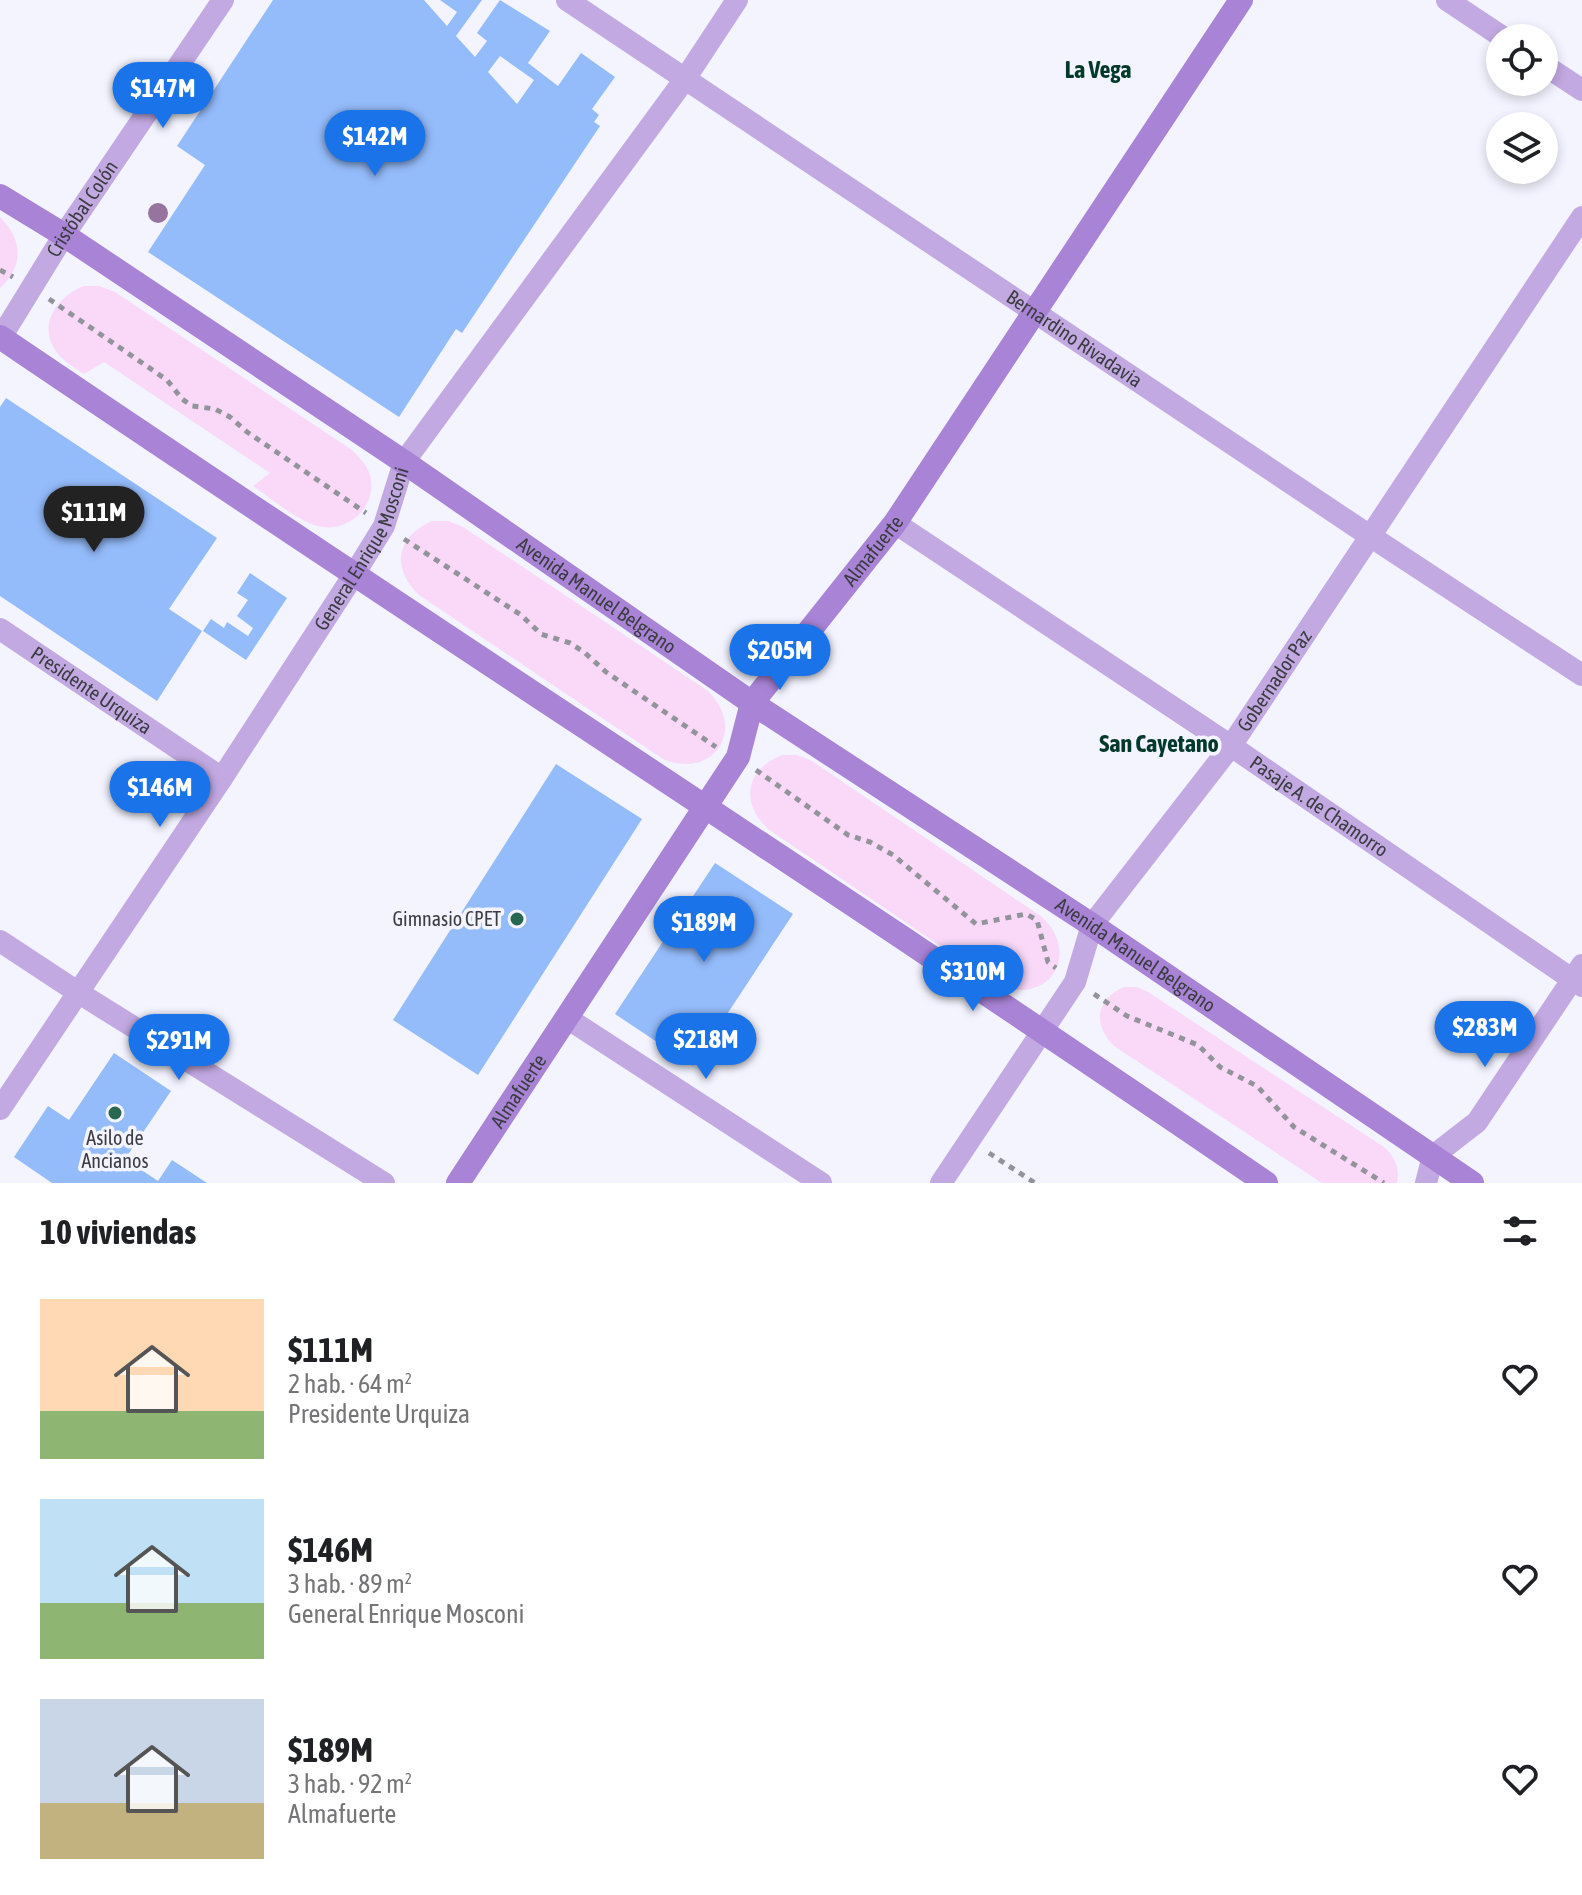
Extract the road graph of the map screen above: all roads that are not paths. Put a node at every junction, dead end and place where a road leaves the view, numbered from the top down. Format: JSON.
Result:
{"nodes":[{"id":1,"x":223,"y":0,"type":"edge"},
{"id":2,"x":567,"y":0,"type":"edge"},
{"id":3,"x":737,"y":0,"type":"edge"},
{"id":4,"x":1241,"y":0,"type":"edge"},
{"id":5,"x":1447,"y":0,"type":"edge"},
{"id":6,"x":1486,"y":26,"type":"edge"},
{"id":7,"x":1558,"y":74,"type":"edge"},
{"id":8,"x":685,"y":79,"type":"junction"},
{"id":9,"x":1582,"y":90,"type":"edge"},
{"id":10,"x":0,"y":196,"type":"edge"},
{"id":11,"x":1582,"y":217,"type":"edge"},
{"id":12,"x":64,"y":235,"type":"junction"},
{"id":13,"x":1035,"y":311,"type":"junction"},
{"id":14,"x":0,"y":338,"type":"edge"},
{"id":15,"x":404,"y":462,"type":"junction"},
{"id":16,"x":895,"y":523,"type":"junction"},
{"id":17,"x":1370,"y":536,"type":"junction"},
{"id":18,"x":355,"y":573,"type":"junction"},
{"id":19,"x":0,"y":629,"type":"edge"},
{"id":20,"x":1582,"y":675,"type":"edge"},
{"id":21,"x":752,"y":703,"type":"junction"},
{"id":22,"x":1231,"y":746,"type":"junction"},
{"id":23,"x":222,"y":778,"type":"junction"},
{"id":24,"x":704,"y":807,"type":"junction"},
{"id":25,"x":1092,"y":925,"type":"junction"},
{"id":26,"x":0,"y":941,"type":"edge"},
{"id":27,"x":1579,"y":977,"type":"edge"},
{"id":28,"x":79,"y":993,"type":"junction"},
{"id":29,"x":567,"y":1018,"type":"junction"},
{"id":30,"x":1043,"y":1030,"type":"junction"},
{"id":31,"x":0,"y":1109,"type":"edge"},
{"id":32,"x":1433,"y":1156,"type":"junction"},
{"id":33,"x":384,"y":1183,"type":"edge"},
{"id":34,"x":458,"y":1183,"type":"edge"},
{"id":35,"x":821,"y":1183,"type":"edge"},
{"id":36,"x":941,"y":1183,"type":"edge"},
{"id":37,"x":1266,"y":1183,"type":"edge"},
{"id":38,"x":1426,"y":1183,"type":"edge"},
{"id":39,"x":1472,"y":1183,"type":"edge"}],
"edges":[{"from":1,"to":12,"type":"street","name":"Cristóbal Colón"},
{"from":2,"to":8,"type":"street","name":"Bernardino Rivadavia"},
{"from":3,"to":8,"type":"street","name":"General Enrique Mosconi"},
{"from":4,"to":13,"type":"main road","name":"Almafuerte"},
{"from":5,"to":6,"type":"street"},
{"from":7,"to":9,"type":"street"},
{"from":8,"to":13,"type":"street","name":"Bernardino Rivadavia"},
{"from":8,"to":15,"type":"street","name":"General Enrique Mosconi"},
{"from":10,"to":12,"type":"main road","name":"Avenida Manuel Belgrano"},
{"from":11,"to":17,"type":"street","name":"Gobernador Paz"},
{"from":12,"to":14,"type":"street","name":"Cristóbal Colón"},
{"from":12,"to":15,"type":"main road","name":"Avenida Manuel Belgrano"},
{"from":13,"to":16,"type":"main road","name":"Almafuerte"},
{"from":13,"to":17,"type":"street","name":"Bernardino Rivadavia"},
{"from":14,"to":18,"type":"main road"},
{"from":15,"to":18,"type":"street","name":"General Enrique Mosconi"},
{"from":15,"to":21,"type":"main road","name":"Avenida Manuel Belgrano"},
{"from":16,"to":21,"type":"main road","name":"Almafuerte"},
{"from":16,"to":22,"type":"street","name":"Pasaje A. de Chamorro"},
{"from":17,"to":20,"type":"street","name":"Bernardino Rivadavia"},
{"from":17,"to":22,"type":"street","name":"Gobernador Paz"},
{"from":18,"to":23,"type":"street","name":"General Enrique Mosconi"},
{"from":18,"to":24,"type":"main road"},
{"from":19,"to":23,"type":"street","name":"Presidente Urquiza"},
{"from":21,"to":24,"type":"main road","name":"Almafuerte"},
{"from":21,"to":25,"type":"main road","name":"Avenida Manuel Belgrano"},
{"from":22,"to":25,"type":"street","name":"Gobernador Paz"},
{"from":22,"to":27,"type":"street","name":"Pasaje A. de Chamorro"},
{"from":23,"to":28,"type":"street","name":"General Enrique Mosconi"},
{"from":24,"to":29,"type":"main road","name":"Almafuerte"},
{"from":24,"to":30,"type":"main road"},
{"from":25,"to":30,"type":"street","name":"Gobernador Paz"},
{"from":25,"to":32,"type":"main road","name":"Avenida Manuel Belgrano"},
{"from":26,"to":28,"type":"street"},
{"from":27,"to":32,"type":"street"},
{"from":28,"to":31,"type":"street","name":"General Enrique Mosconi"},
{"from":28,"to":33,"type":"street"},
{"from":29,"to":34,"type":"main road","name":"Almafuerte"},
{"from":29,"to":35,"type":"street"},
{"from":30,"to":36,"type":"street","name":"Gobernador Paz"},
{"from":30,"to":37,"type":"main road"},
{"from":32,"to":38,"type":"street"},
{"from":32,"to":39,"type":"main road","name":"Avenida Manuel Belgrano"}]}
